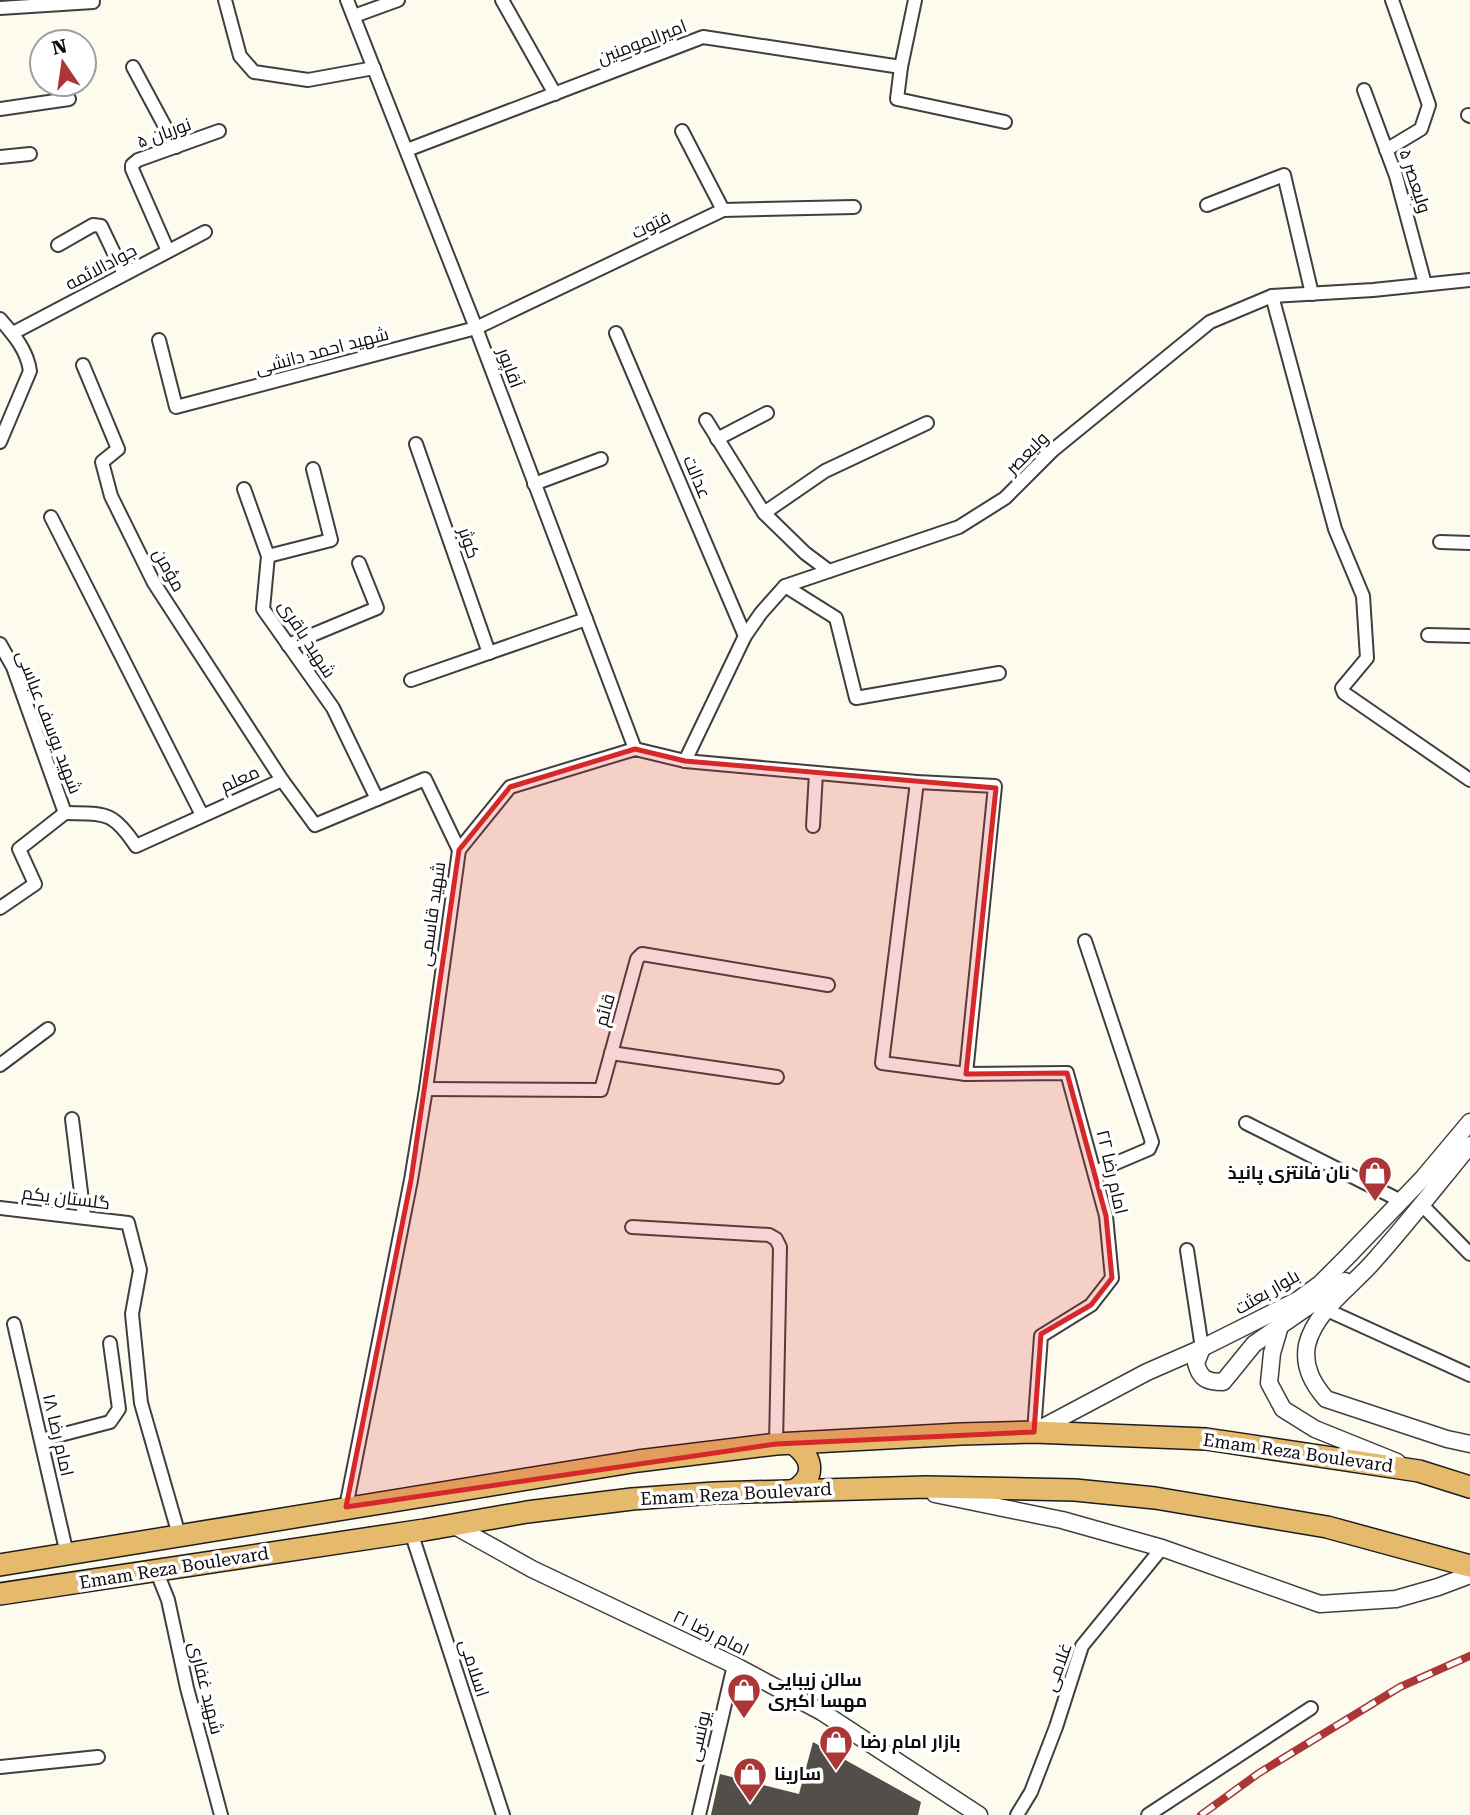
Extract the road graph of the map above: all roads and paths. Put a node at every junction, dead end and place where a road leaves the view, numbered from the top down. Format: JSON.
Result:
{"nodes":[{"id":1,"x":225,"y":0,"type":"edge"},
{"id":2,"x":347,"y":0,"type":"edge"},
{"id":3,"x":398,"y":0,"type":"edge"},
{"id":4,"x":502,"y":0,"type":"edge"},
{"id":5,"x":915,"y":0,"type":"edge"},
{"id":6,"x":1392,"y":0,"type":"edge"},
{"id":7,"x":93,"y":2,"type":"edge"},
{"id":8,"x":0,"y":8,"type":"edge"},
{"id":9,"x":354,"y":16,"type":"junction"},
{"id":10,"x":901,"y":67,"type":"junction"},
{"id":11,"x":132,"y":68,"type":"dead end"},
{"id":12,"x":374,"y":68,"type":"junction"},
{"id":13,"x":1364,"y":90,"type":"dead end"},
{"id":14,"x":555,"y":94,"type":"junction"},
{"id":15,"x":69,"y":99,"type":"dead end"},
{"id":16,"x":0,"y":110,"type":"edge"},
{"id":17,"x":1005,"y":122,"type":"dead end"},
{"id":18,"x":219,"y":131,"type":"dead end"},
{"id":19,"x":682,"y":131,"type":"dead end"},
{"id":20,"x":176,"y":147,"type":"junction"},
{"id":21,"x":407,"y":150,"type":"junction"},
{"id":22,"x":1386,"y":150,"type":"junction"},
{"id":23,"x":30,"y":154,"type":"dead end"},
{"id":24,"x":0,"y":157,"type":"edge"},
{"id":25,"x":1207,"y":205,"type":"dead end"},
{"id":26,"x":854,"y":207,"type":"dead end"},
{"id":27,"x":723,"y":210,"type":"junction"},
{"id":28,"x":205,"y":232,"type":"dead end"},
{"id":29,"x":58,"y":245,"type":"dead end"},
{"id":30,"x":168,"y":251,"type":"junction"},
{"id":31,"x":124,"y":274,"type":"junction"},
{"id":32,"x":1470,"y":280,"type":"edge"},
{"id":33,"x":1425,"y":285,"type":"junction"},
{"id":34,"x":1312,"y":294,"type":"junction"},
{"id":35,"x":1272,"y":296,"type":"junction"},
{"id":36,"x":0,"y":319,"type":"edge"},
{"id":37,"x":476,"y":328,"type":"junction"},
{"id":38,"x":616,"y":332,"type":"dead end"},
{"id":39,"x":13,"y":334,"type":"junction"},
{"id":40,"x":159,"y":340,"type":"dead end"},
{"id":41,"x":83,"y":365,"type":"dead end"},
{"id":42,"x":766,"y":413,"type":"dead end"},
{"id":43,"x":706,"y":420,"type":"dead end"},
{"id":44,"x":928,"y":424,"type":"dead end"},
{"id":45,"x":717,"y":439,"type":"junction"},
{"id":46,"x":0,"y":442,"type":"edge"},
{"id":47,"x":416,"y":444,"type":"dead end"},
{"id":48,"x":601,"y":459,"type":"dead end"},
{"id":49,"x":313,"y":469,"type":"dead end"},
{"id":50,"x":534,"y":484,"type":"junction"},
{"id":51,"x":244,"y":489,"type":"dead end"},
{"id":52,"x":764,"y":513,"type":"junction"},
{"id":53,"x":51,"y":517,"type":"dead end"},
{"id":54,"x":1440,"y":541,"type":"dead end"},
{"id":55,"x":1470,"y":543,"type":"edge"},
{"id":56,"x":268,"y":556,"type":"junction"},
{"id":57,"x":359,"y":563,"type":"dead end"},
{"id":58,"x":829,"y":570,"type":"junction"},
{"id":59,"x":785,"y":586,"type":"junction"},
{"id":60,"x":586,"y":619,"type":"junction"},
{"id":61,"x":1428,"y":635,"type":"dead end"},
{"id":62,"x":746,"y":636,"type":"junction"},
{"id":63,"x":1470,"y":636,"type":"edge"},
{"id":64,"x":0,"y":644,"type":"edge"},
{"id":65,"x":288,"y":645,"type":"junction"},
{"id":66,"x":489,"y":653,"type":"junction"},
{"id":67,"x":999,"y":673,"type":"dead end"},
{"id":68,"x":411,"y":680,"type":"dead end"},
{"id":69,"x":635,"y":750,"type":"junction"},
{"id":70,"x":685,"y":761,"type":"junction"},
{"id":71,"x":816,"y":773,"type":"junction"},
{"id":72,"x":282,"y":780,"type":"junction"},
{"id":73,"x":1470,"y":780,"type":"edge"},
{"id":74,"x":917,"y":782,"type":"junction"},
{"id":75,"x":377,"y":799,"type":"junction"},
{"id":76,"x":65,"y":813,"type":"junction"},
{"id":77,"x":202,"y":816,"type":"junction"},
{"id":78,"x":813,"y":826,"type":"dead end"},
{"id":79,"x":459,"y":850,"type":"junction"},
{"id":80,"x":0,"y":908,"type":"edge"},
{"id":81,"x":1085,"y":941,"type":"dead end"},
{"id":82,"x":828,"y":985,"type":"dead end"},
{"id":83,"x":48,"y":1029,"type":"dead end"},
{"id":84,"x":611,"y":1053,"type":"junction"},
{"id":85,"x":0,"y":1065,"type":"edge"},
{"id":86,"x":966,"y":1074,"type":"junction"},
{"id":87,"x":777,"y":1077,"type":"dead end"},
{"id":88,"x":426,"y":1089,"type":"junction"},
{"id":89,"x":72,"y":1119,"type":"dead end"},
{"id":90,"x":1470,"y":1122,"type":"edge"},
{"id":91,"x":1247,"y":1123,"type":"dead end"},
{"id":92,"x":1470,"y":1145,"type":"edge"},
{"id":93,"x":1095,"y":1172,"type":"junction"},
{"id":94,"x":1401,"y":1201,"type":"junction"},
{"id":95,"x":1421,"y":1205,"type":"junction"},
{"id":96,"x":0,"y":1208,"type":"edge"},
{"id":97,"x":84,"y":1217,"type":"junction"},
{"id":98,"x":632,"y":1227,"type":"dead end"},
{"id":99,"x":1187,"y":1250,"type":"dead end"},
{"id":100,"x":1470,"y":1254,"type":"edge"},
{"id":101,"x":1373,"y":1262,"type":"junction"},
{"id":102,"x":1324,"y":1313,"type":"junction"},
{"id":103,"x":14,"y":1324,"type":"dead end"},
{"id":104,"x":1280,"y":1326,"type":"junction"},
{"id":105,"x":110,"y":1343,"type":"dead end"},
{"id":106,"x":1202,"y":1348,"type":"junction"},
{"id":107,"x":1470,"y":1375,"type":"edge"},
{"id":108,"x":1034,"y":1432,"type":"junction"},
{"id":109,"x":41,"y":1440,"type":"junction"},
{"id":110,"x":785,"y":1444,"type":"junction"},
{"id":111,"x":1470,"y":1444,"type":"edge"},
{"id":112,"x":1419,"y":1471,"type":"junction"},
{"id":113,"x":905,"y":1488,"type":"junction"},
{"id":114,"x":1470,"y":1488,"type":"edge"},
{"id":115,"x":793,"y":1491,"type":"junction"},
{"id":116,"x":346,"y":1507,"type":"junction"},
{"id":117,"x":453,"y":1525,"type":"junction"},
{"id":118,"x":411,"y":1532,"type":"junction"},
{"id":119,"x":179,"y":1535,"type":"junction"},
{"id":120,"x":1162,"y":1548,"type":"junction"},
{"id":121,"x":67,"y":1554,"type":"junction"},
{"id":122,"x":0,"y":1565,"type":"edge"},
{"id":123,"x":1470,"y":1566,"type":"edge"},
{"id":124,"x":156,"y":1570,"type":"junction"},
{"id":125,"x":1470,"y":1575,"type":"edge"},
{"id":126,"x":0,"y":1594,"type":"edge"},
{"id":127,"x":734,"y":1665,"type":"junction"},
{"id":128,"x":1311,"y":1708,"type":"dead end"},
{"id":129,"x":99,"y":1758,"type":"dead end"},
{"id":130,"x":0,"y":1767,"type":"edge"},
{"id":131,"x":221,"y":1815,"type":"edge"},
{"id":132,"x":503,"y":1815,"type":"edge"},
{"id":133,"x":699,"y":1815,"type":"edge"},
{"id":134,"x":979,"y":1815,"type":"edge"},
{"id":135,"x":1017,"y":1815,"type":"edge"},
{"id":136,"x":1148,"y":1815,"type":"edge"}],
"edges":[{"from":1,"to":12,"type":"street"},
{"from":2,"to":9,"type":"street","name":"آقاپور"},
{"from":3,"to":9,"type":"street"},
{"from":4,"to":14,"type":"street"},
{"from":5,"to":10,"type":"street"},
{"from":6,"to":22,"type":"street"},
{"from":7,"to":8,"type":"street"},
{"from":9,"to":12,"type":"street","name":"آقاپور"},
{"from":10,"to":14,"type":"street","name":"اميرالمومنين"},
{"from":10,"to":17,"type":"street"},
{"from":11,"to":20,"type":"street"},
{"from":12,"to":21,"type":"street","name":"آقاپور"},
{"from":13,"to":22,"type":"street","name":"ولیعصر ۵"},
{"from":14,"to":21,"type":"street","name":"اميرالمومنين"},
{"from":15,"to":16,"type":"street"},
{"from":18,"to":20,"type":"street","name":"نوریان ۵"},
{"from":19,"to":27,"type":"street"},
{"from":20,"to":30,"type":"street","name":"نوریان ۵"},
{"from":21,"to":37,"type":"street","name":"آقاپور"},
{"from":22,"to":33,"type":"street","name":"ولیعصر ۵"},
{"from":23,"to":24,"type":"street"},
{"from":25,"to":34,"type":"street"},
{"from":26,"to":27,"type":"street","name":"فتوت"},
{"from":27,"to":37,"type":"street","name":"فتوت"},
{"from":28,"to":30,"type":"street","name":"جوادالائمه"},
{"from":29,"to":31,"type":"street"},
{"from":30,"to":31,"type":"street","name":"جوادالائمه"},
{"from":31,"to":39,"type":"street","name":"جوادالائمه"},
{"from":32,"to":33,"type":"street","name":"ولیعصر"},
{"from":33,"to":34,"type":"street","name":"ولیعصر"},
{"from":34,"to":35,"type":"street","name":"ولیعصر"},
{"from":35,"to":58,"type":"street","name":"ولیعصر"},
{"from":35,"to":73,"type":"street"},
{"from":36,"to":39,"type":"street"},
{"from":37,"to":40,"type":"street","name":"شهید احمد دانشی"},
{"from":37,"to":50,"type":"street","name":"آقاپور"},
{"from":38,"to":62,"type":"street","name":"عدالت"},
{"from":39,"to":46,"type":"street"},
{"from":41,"to":72,"type":"street","name":"مؤمن"},
{"from":42,"to":45,"type":"street"},
{"from":43,"to":45,"type":"street"},
{"from":44,"to":52,"type":"street"},
{"from":45,"to":52,"type":"street"},
{"from":47,"to":66,"type":"street","name":"کوثر"},
{"from":48,"to":50,"type":"street"},
{"from":49,"to":56,"type":"street"},
{"from":50,"to":60,"type":"street","name":"آقاپور"},
{"from":51,"to":56,"type":"street","name":"شهید باقری"},
{"from":52,"to":58,"type":"street"},
{"from":53,"to":77,"type":"street"},
{"from":54,"to":55,"type":"street"},
{"from":56,"to":65,"type":"street","name":"شهید باقری"},
{"from":57,"to":65,"type":"street"},
{"from":58,"to":59,"type":"street","name":"ولیعصر"},
{"from":59,"to":62,"type":"street","name":"ولیعصر"},
{"from":59,"to":67,"type":"street"},
{"from":60,"to":66,"type":"street"},
{"from":60,"to":69,"type":"street","name":"آقاپور"},
{"from":61,"to":63,"type":"street"},
{"from":62,"to":70,"type":"street","name":"ولیعصر"},
{"from":64,"to":76,"type":"street","name":"شهید یوسف عباسی"},
{"from":65,"to":75,"type":"street","name":"شهید باقری"},
{"from":66,"to":68,"type":"street"},
{"from":69,"to":70,"type":"street","name":"شهید قاسمی"},
{"from":69,"to":79,"type":"street","name":"شهید قاسمی"},
{"from":70,"to":71,"type":"street","name":"شهید قاسمی"},
{"from":71,"to":74,"type":"street","name":"شهید قاسمی"},
{"from":71,"to":78,"type":"street"},
{"from":72,"to":75,"type":"street","name":"معلم"},
{"from":72,"to":77,"type":"street","name":"معلم"},
{"from":74,"to":86,"type":"street","name":"شهید قاسمی"},
{"from":74,"to":86,"type":"street","name":"امام رضا ۲۲"},
{"from":75,"to":79,"type":"street","name":"معلم"},
{"from":76,"to":77,"type":"street","name":"معلم"},
{"from":76,"to":80,"type":"street"},
{"from":79,"to":88,"type":"street","name":"شهید قاسمی"},
{"from":81,"to":93,"type":"street"},
{"from":82,"to":84,"type":"street","name":"قائم"},
{"from":83,"to":85,"type":"street"},
{"from":84,"to":87,"type":"street"},
{"from":84,"to":88,"type":"street","name":"قائم"},
{"from":86,"to":93,"type":"street","name":"امام رضا ۲۲"},
{"from":88,"to":116,"type":"street","name":"شهید قاسمی"},
{"from":89,"to":97,"type":"street"},
{"from":90,"to":94,"type":"street","name":"بلوار بعثت"},
{"from":91,"to":94,"type":"street"},
{"from":92,"to":95,"type":"street"},
{"from":93,"to":108,"type":"street","name":"امام رضا ۲۲"},
{"from":94,"to":106,"type":"street","name":"بلوار بعثت"},
{"from":95,"to":100,"type":"street"},
{"from":95,"to":101,"type":"street"},
{"from":96,"to":97,"type":"street","name":"گلستان یکم"},
{"from":97,"to":119,"type":"street","name":"گلستان یکم"},
{"from":98,"to":110,"type":"street"},
{"from":99,"to":106,"type":"street"},
{"from":101,"to":102,"type":"street"},
{"from":101,"to":104,"type":"street"},
{"from":102,"to":107,"type":"street"},
{"from":102,"to":111,"type":"street"},
{"from":103,"to":109,"type":"street","name":"امام رضا ۱۸"},
{"from":104,"to":106,"type":"street"},
{"from":104,"to":112,"type":"street"},
{"from":105,"to":109,"type":"street"},
{"from":106,"to":108,"type":"street","name":"بلوار بعثت"},
{"from":108,"to":110,"type":"highway","name":"Emam Reza Boulevard"},
{"from":108,"to":112,"type":"highway","name":"Emam Reza Boulevard"},
{"from":109,"to":121,"type":"street","name":"امام رضا ۱۸"},
{"from":110,"to":115,"type":"highway"},
{"from":110,"to":116,"type":"highway","name":"Emam Reza Boulevard"},
{"from":112,"to":114,"type":"highway","name":"Emam Reza Boulevard"},
{"from":113,"to":115,"type":"highway","name":"Emam Reza Boulevard"},
{"from":113,"to":120,"type":"street"},
{"from":113,"to":123,"type":"highway","name":"Emam Reza Boulevard"},
{"from":115,"to":117,"type":"highway","name":"Emam Reza Boulevard"},
{"from":116,"to":119,"type":"highway","name":"Emam Reza Boulevard"},
{"from":117,"to":118,"type":"highway","name":"Emam Reza Boulevard"},
{"from":117,"to":127,"type":"street","name":"امام رضا ۲۱"},
{"from":118,"to":124,"type":"highway","name":"Emam Reza Boulevard"},
{"from":118,"to":132,"type":"street","name":"اسلامی"},
{"from":119,"to":121,"type":"highway","name":"Emam Reza Boulevard"},
{"from":120,"to":125,"type":"street"},
{"from":120,"to":135,"type":"street","name":"غلامی"},
{"from":121,"to":122,"type":"highway","name":"Emam Reza Boulevard"},
{"from":124,"to":126,"type":"highway","name":"Emam Reza Boulevard"},
{"from":124,"to":131,"type":"street","name":"شهید غفاری"},
{"from":127,"to":133,"type":"street","name":"یونسی"},
{"from":127,"to":134,"type":"street","name":"امام رضا ۲۱"},
{"from":128,"to":136,"type":"street"},
{"from":129,"to":130,"type":"street"}]}
